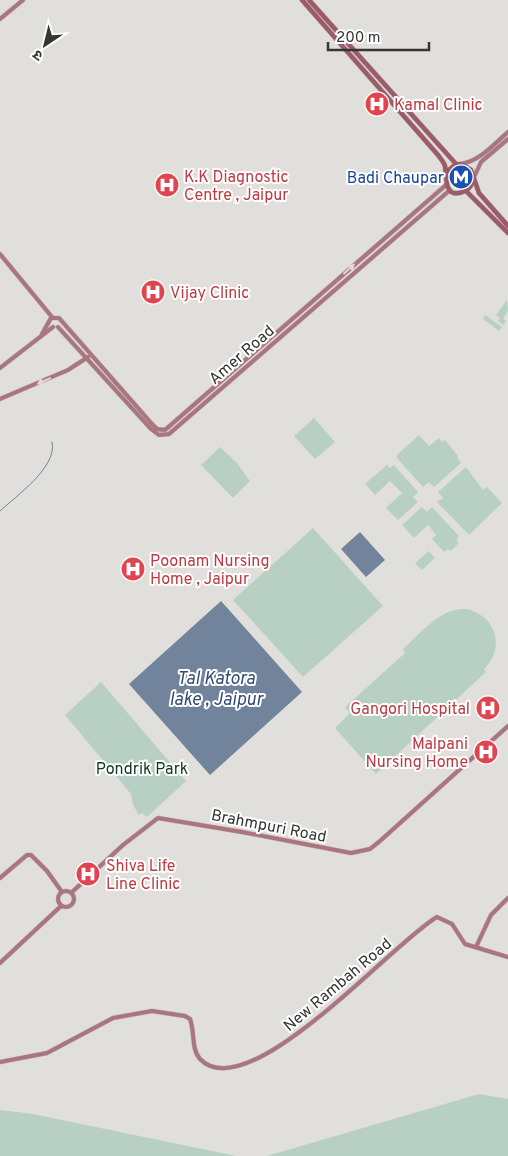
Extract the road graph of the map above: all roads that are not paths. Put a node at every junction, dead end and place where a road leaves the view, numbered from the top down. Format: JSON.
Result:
{"nodes":[{"id":1,"x":23,"y":0,"type":"edge"},
{"id":2,"x":302,"y":0,"type":"edge"},
{"id":3,"x":309,"y":0,"type":"edge"},
{"id":4,"x":0,"y":19,"type":"edge"},
{"id":5,"x":508,"y":132,"type":"edge"},
{"id":6,"x":508,"y":139,"type":"edge"},
{"id":7,"x":458,"y":164,"type":"junction"},
{"id":8,"x":444,"y":174,"type":"junction"},
{"id":9,"x":473,"y":178,"type":"junction"},
{"id":10,"x":448,"y":188,"type":"junction"},
{"id":11,"x":466,"y":191,"type":"junction"},
{"id":12,"x":508,"y":226,"type":"edge"},
{"id":13,"x":508,"y":233,"type":"edge"},
{"id":14,"x":0,"y":254,"type":"edge"},
{"id":15,"x":52,"y":317,"type":"junction"},
{"id":16,"x":60,"y":321,"type":"junction"},
{"id":17,"x":53,"y":326,"type":"junction"},
{"id":18,"x":91,"y":355,"type":"junction"},
{"id":19,"x":86,"y":359,"type":"junction"},
{"id":20,"x":0,"y":368,"type":"edge"},
{"id":21,"x":0,"y":399,"type":"edge"},
{"id":22,"x":508,"y":726,"type":"edge"},
{"id":23,"x":0,"y":878,"type":"edge"},
{"id":24,"x":62,"y":892,"type":"junction"},
{"id":25,"x":71,"y":893,"type":"junction"},
{"id":26,"x":508,"y":898,"type":"edge"},
{"id":27,"x":61,"y":906,"type":"junction"},
{"id":28,"x":476,"y":947,"type":"junction"},
{"id":29,"x":508,"y":956,"type":"edge"},
{"id":30,"x":0,"y":963,"type":"edge"},
{"id":31,"x":0,"y":1062,"type":"edge"}],
"edges":[{"from":1,"to":4,"type":"street"},
{"from":2,"to":8,"type":"main road"},
{"from":3,"to":7,"type":"main road"},
{"from":5,"to":7,"type":"street"},
{"from":6,"to":9,"type":"street"},
{"from":7,"to":8,"type":"main road"},
{"from":7,"to":9,"type":"main road"},
{"from":8,"to":10,"type":"main road"},
{"from":9,"to":11,"type":"main road"},
{"from":9,"to":12,"type":"main road"},
{"from":10,"to":11,"type":"main road"},
{"from":18,"to":10,"type":"street","name":"Amer Road","one_way":true},
{"from":10,"to":19,"type":"street","name":"Amer Road"},
{"from":11,"to":13,"type":"main road"},
{"from":14,"to":15,"type":"street"},
{"from":15,"to":16,"type":"street"},
{"from":15,"to":17,"type":"street"},
{"from":16,"to":17,"type":"street"},
{"from":16,"to":18,"type":"street","name":"Amer Road"},
{"from":17,"to":19,"type":"street","name":"Amer Road"},
{"from":17,"to":20,"type":"street"},
{"from":18,"to":19,"type":"street"},
{"from":19,"to":21,"type":"street","one_way":true},
{"from":22,"to":25,"type":"street","name":"Brahmpuri Road"},
{"from":23,"to":24,"type":"street"},
{"from":24,"to":25,"type":"street"},
{"from":24,"to":27,"type":"street"},
{"from":25,"to":27,"type":"street","name":"Brahmpuri Road"},
{"from":26,"to":28,"type":"street"},
{"from":27,"to":30,"type":"street","name":"Brahmpuri Road"},
{"from":28,"to":29,"type":"street","name":"New Rambah Road"},
{"from":28,"to":31,"type":"street","name":"New Rambah Road"}]}
